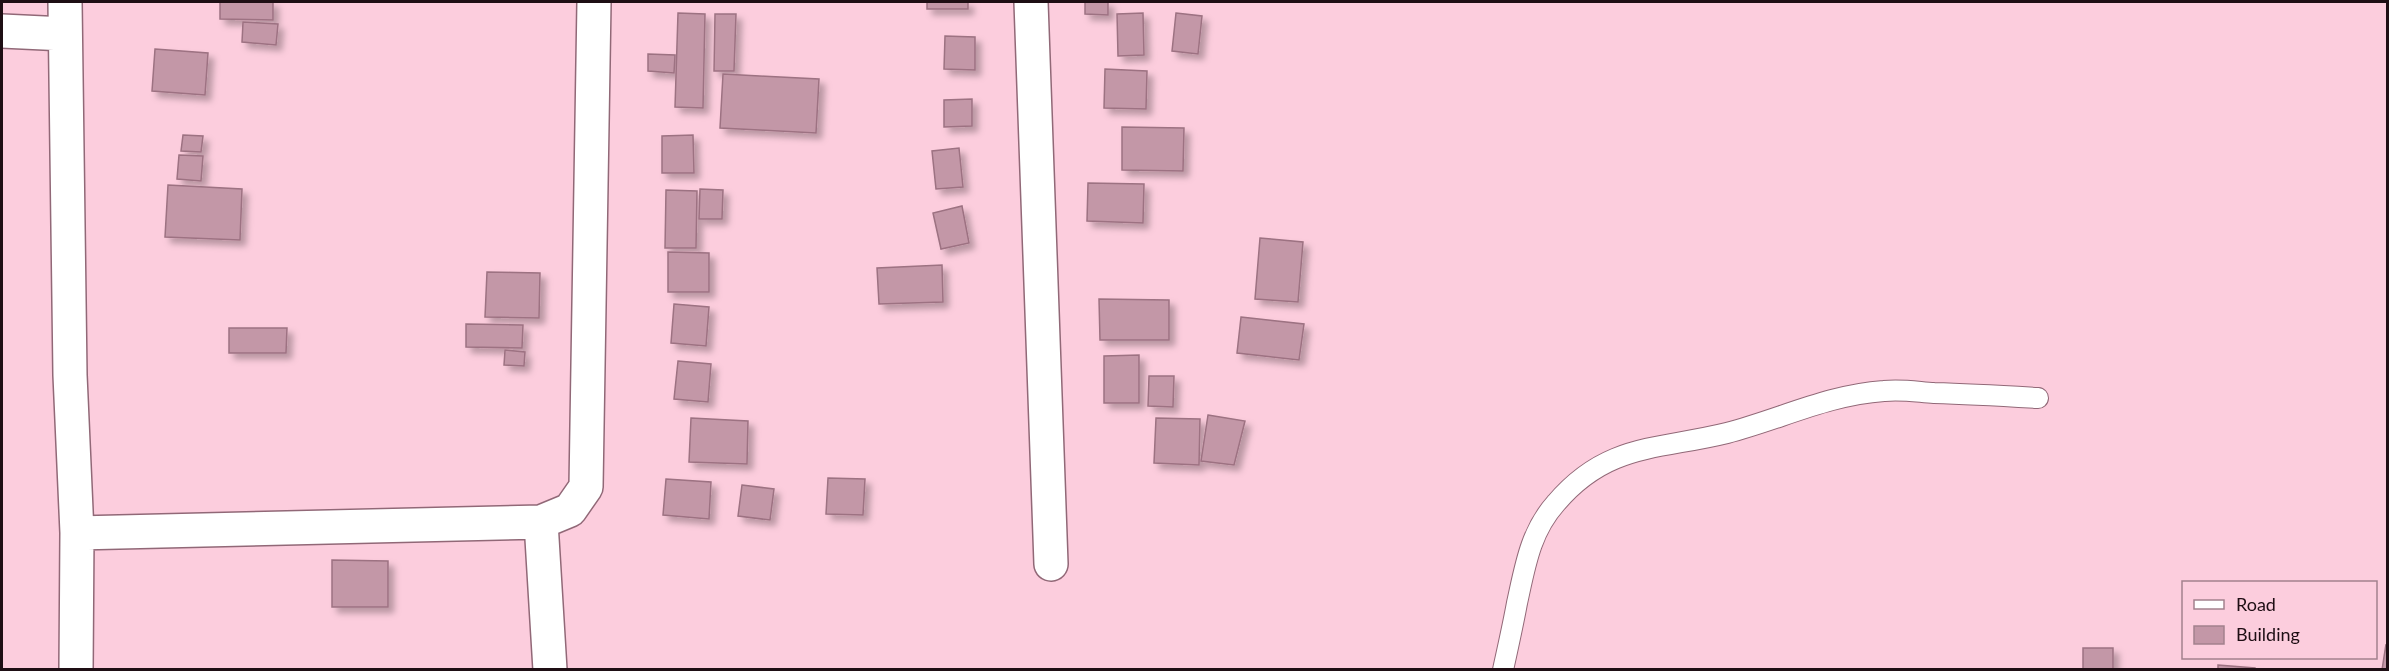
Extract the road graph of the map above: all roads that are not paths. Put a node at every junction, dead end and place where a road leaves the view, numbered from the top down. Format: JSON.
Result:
{"nodes":[{"id":1,"x":65,"y":2,"type":"edge"},
{"id":2,"x":594,"y":2,"type":"edge"},
{"id":3,"x":1031,"y":2,"type":"edge"},
{"id":4,"x":2,"y":31,"type":"edge"},
{"id":5,"x":65,"y":34,"type":"junction"},
{"id":6,"x":2038,"y":398,"type":"dead end"},
{"id":7,"x":541,"y":522,"type":"junction"},
{"id":8,"x":77,"y":533,"type":"junction"},
{"id":9,"x":1051,"y":564,"type":"dead end"},
{"id":10,"x":76,"y":669,"type":"edge"},
{"id":11,"x":550,"y":669,"type":"edge"},
{"id":12,"x":1503,"y":669,"type":"edge"}],
"edges":[{"from":1,"to":5,"type":"street"},
{"from":2,"to":7,"type":"street"},
{"from":3,"to":9,"type":"street"},
{"from":4,"to":5,"type":"street"},
{"from":5,"to":8,"type":"street"},
{"from":6,"to":12,"type":"lane"},
{"from":7,"to":8,"type":"street"},
{"from":7,"to":11,"type":"street"},
{"from":8,"to":10,"type":"street"}]}
